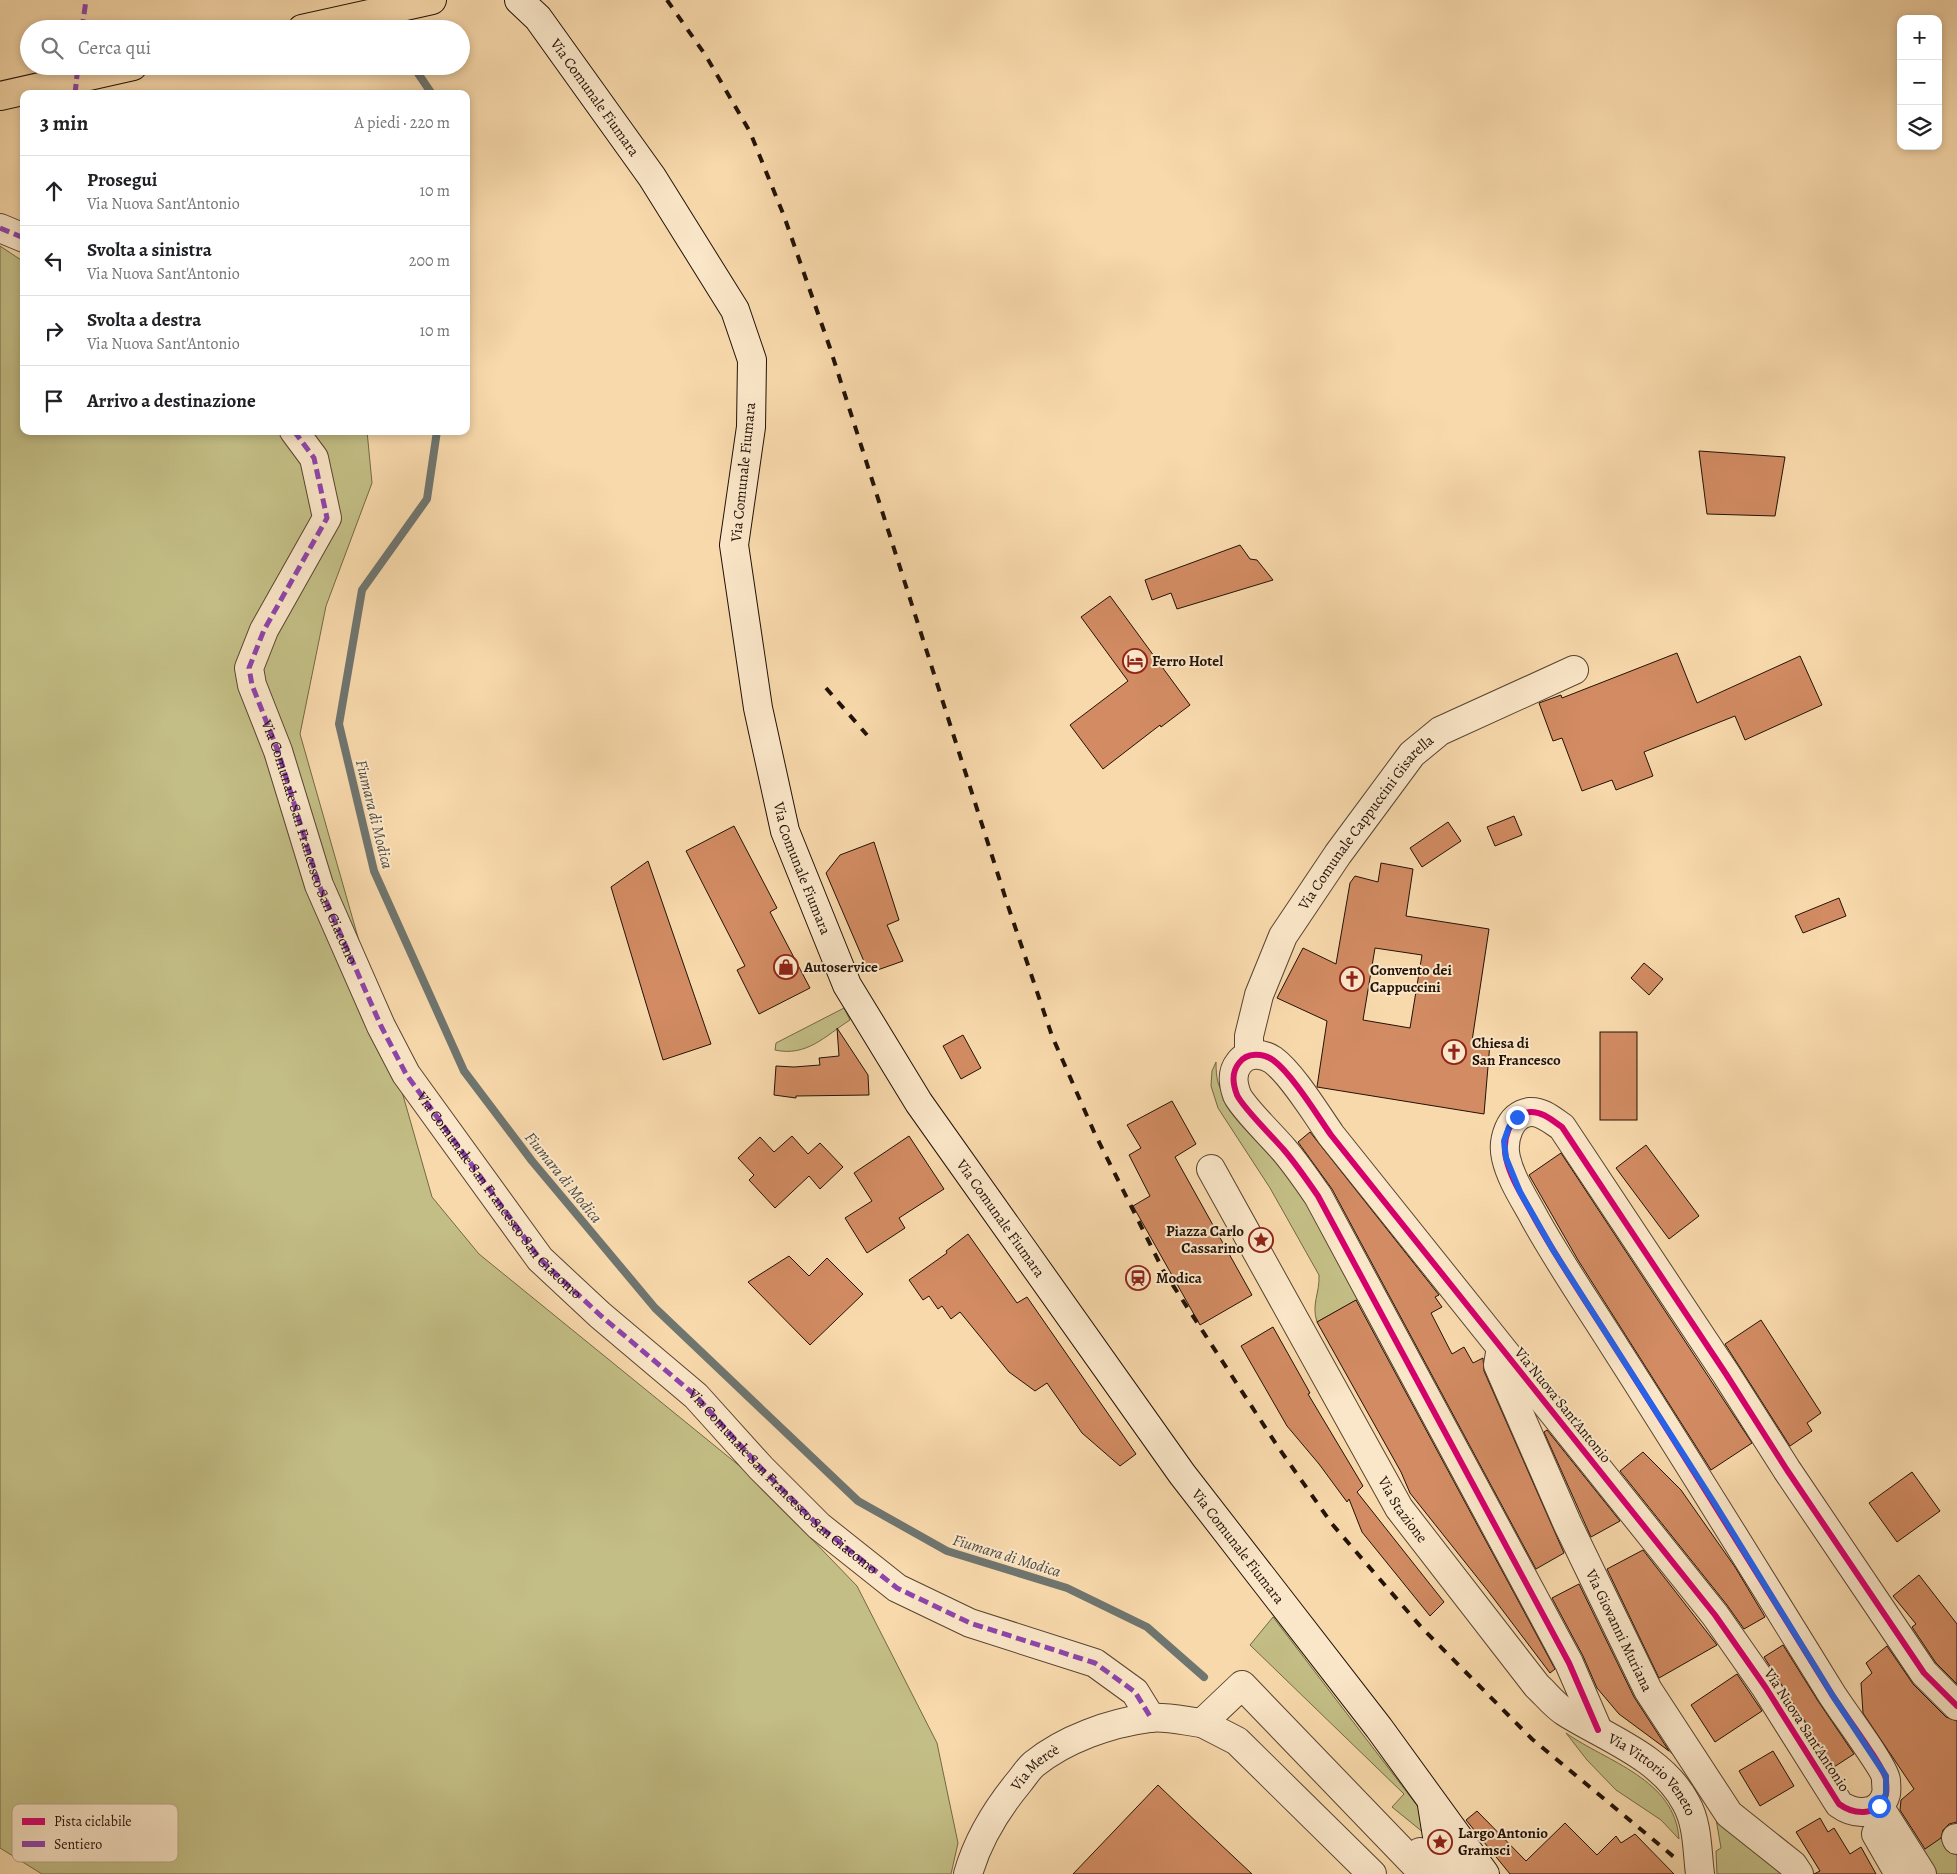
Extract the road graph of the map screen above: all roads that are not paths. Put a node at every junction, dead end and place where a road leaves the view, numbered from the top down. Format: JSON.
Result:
{"nodes":[{"id":1,"x":432,"y":0,"type":"edge"},
{"id":2,"x":519,"y":0,"type":"edge"},
{"id":3,"x":342,"y":20,"type":"edge"},
{"id":4,"x":93,"y":75,"type":"edge"},
{"id":5,"x":27,"y":90,"type":"edge"},
{"id":6,"x":20,"y":91,"type":"edge"},
{"id":7,"x":0,"y":96,"type":"edge"},
{"id":8,"x":0,"y":228,"type":"edge"},
{"id":9,"x":20,"y":236,"type":"edge"},
{"id":10,"x":297,"y":435,"type":"edge"},
{"id":11,"x":1574,"y":670,"type":"dead end"},
{"id":12,"x":1250,"y":1055,"type":"junction"},
{"id":13,"x":1211,"y":1169,"type":"dead end"},
{"id":14,"x":1500,"y":1348,"type":"junction"},
{"id":15,"x":1537,"y":1686,"type":"joint"},
{"id":16,"x":1957,"y":1706,"type":"edge"},
{"id":17,"x":1151,"y":1718,"type":"junction"},
{"id":18,"x":1202,"y":1723,"type":"junction"},
{"id":19,"x":1598,"y":1730,"type":"junction"},
{"id":20,"x":1431,"y":1801,"type":"junction"},
{"id":21,"x":1872,"y":1810,"type":"junction"},
{"id":22,"x":1456,"y":1870,"type":"edge"},
{"id":23,"x":1366,"y":1872,"type":"edge"},
{"id":24,"x":968,"y":1874,"type":"edge"},
{"id":25,"x":1700,"y":1874,"type":"edge"},
{"id":26,"x":1799,"y":1874,"type":"edge"},
{"id":27,"x":1899,"y":1874,"type":"edge"},
{"id":28,"x":1922,"y":1874,"type":"edge"}],
"edges":[{"from":1,"to":3,"type":"main road"},
{"from":2,"to":20,"type":"street","name":"Via Comunale Fiumara"},
{"from":4,"to":5,"type":"main road"},
{"from":6,"to":7,"type":"main road"},
{"from":8,"to":9,"type":"street"},
{"from":10,"to":17,"type":"street","name":"Via Comunale San Francesco San Giacomo"},
{"from":11,"to":12,"type":"street","name":"Via Comunale Cappuccini Gisarella"},
{"from":12,"to":14,"type":"street","name":"Via Nuova Sant'Antonio"},
{"from":12,"to":19,"type":"street"},
{"from":13,"to":15,"type":"street","name":"Via Stazione"},
{"from":14,"to":21,"type":"street","name":"Via Nuova Sant'Antonio"},
{"from":14,"to":26,"type":"street","name":"Via Giovanni Muriana"},
{"from":15,"to":19,"type":"street","name":"Via Vittorio Veneto"},
{"from":16,"to":21,"type":"street"},
{"from":17,"to":18,"type":"street","name":"Via Mercè"},
{"from":17,"to":24,"type":"street","name":"Via Mercè"},
{"from":18,"to":22,"type":"street"},
{"from":18,"to":23,"type":"street"},
{"from":19,"to":25,"type":"street","name":"Via Vittorio Veneto"},
{"from":20,"to":22,"type":"street"},
{"from":20,"to":22,"type":"street","name":"Via Comunale Fiumara"},
{"from":21,"to":27,"type":"street"},
{"from":21,"to":28,"type":"street"}]}
